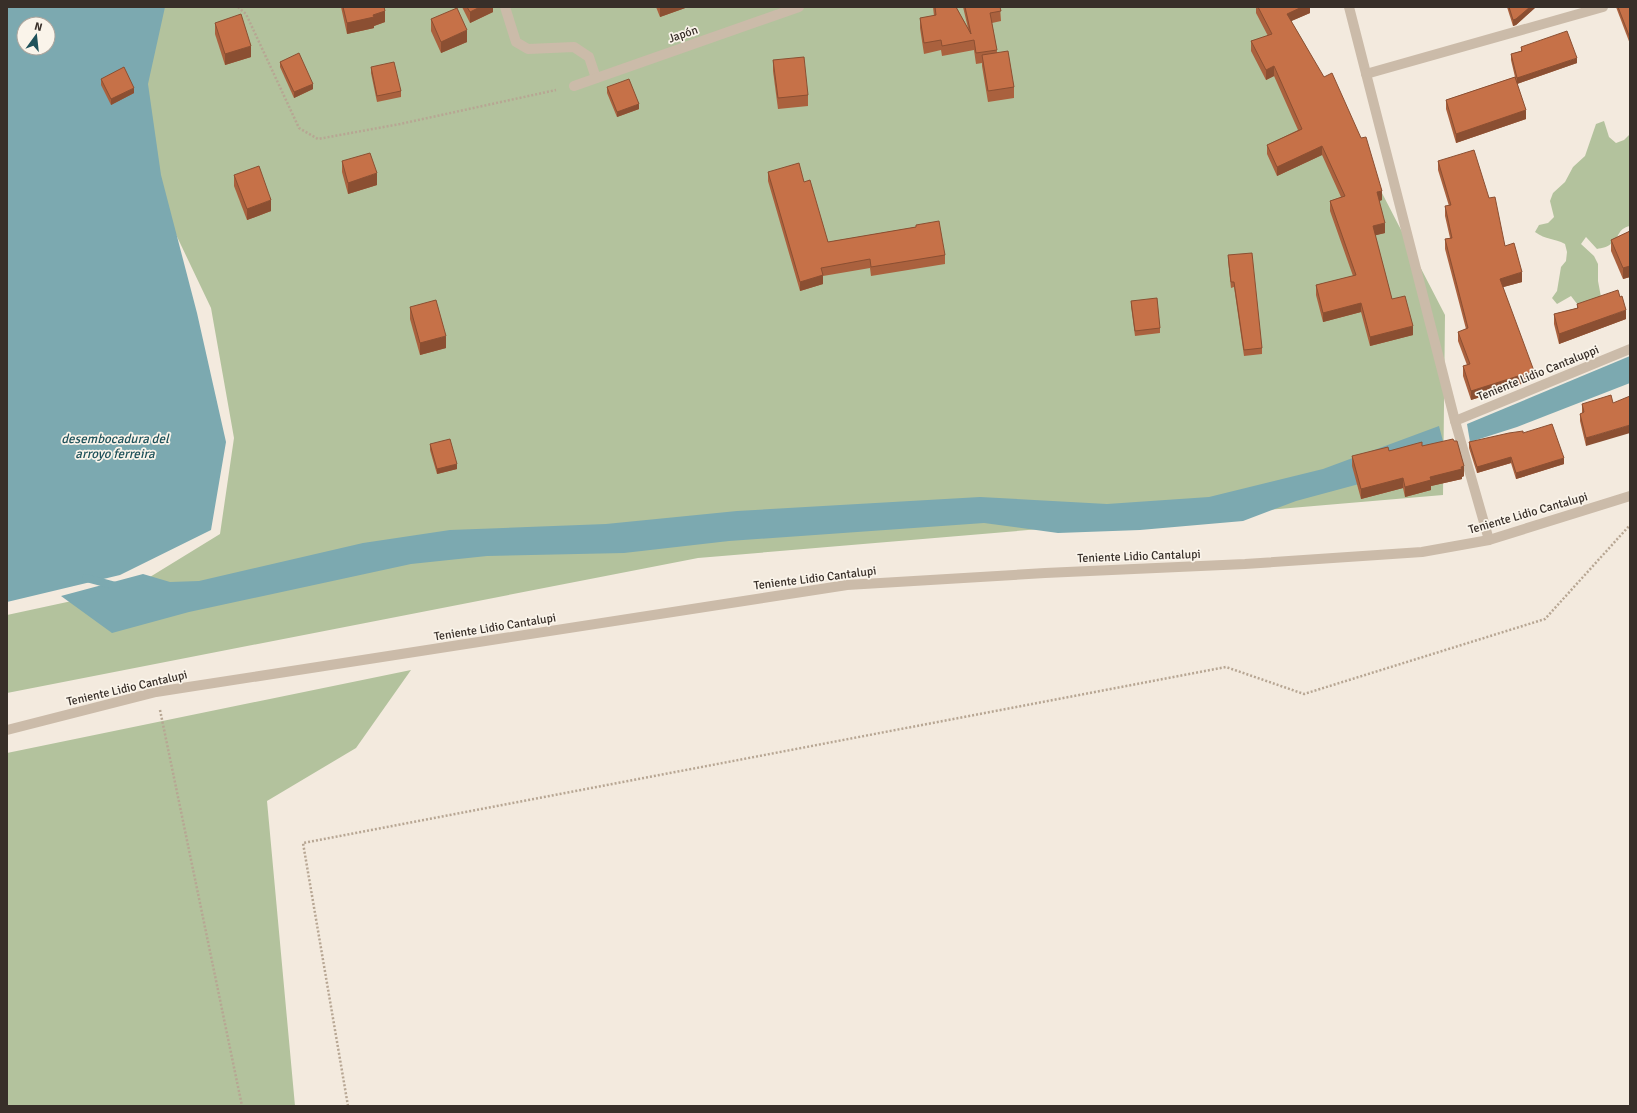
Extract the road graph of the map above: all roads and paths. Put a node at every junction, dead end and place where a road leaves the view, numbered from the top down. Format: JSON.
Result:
{"nodes":[{"id":1,"x":238,"y":7,"type":"edge"},
{"id":2,"x":505,"y":7,"type":"edge"},
{"id":3,"x":799,"y":7,"type":"edge"},
{"id":4,"x":1349,"y":7,"type":"edge"},
{"id":5,"x":1603,"y":7,"type":"edge"},
{"id":6,"x":1366,"y":74,"type":"junction"},
{"id":7,"x":596,"y":78,"type":"junction"},
{"id":8,"x":574,"y":86,"type":"joint"},
{"id":9,"x":1630,"y":350,"type":"edge"},
{"id":10,"x":1455,"y":421,"type":"junction"},
{"id":11,"x":1630,"y":496,"type":"edge"},
{"id":12,"x":1630,"y":525,"type":"edge"},
{"id":13,"x":1488,"y":540,"type":"junction"},
{"id":14,"x":156,"y":692,"type":"junction"},
{"id":15,"x":7,"y":730,"type":"edge"},
{"id":16,"x":242,"y":1106,"type":"edge"},
{"id":17,"x":348,"y":1106,"type":"edge"}],
"edges":[{"from":1,"to":8,"type":"path"},
{"from":2,"to":7,"type":"street"},
{"from":3,"to":7,"type":"street","name":"Japón"},
{"from":4,"to":6,"type":"street"},
{"from":5,"to":6,"type":"street"},
{"from":6,"to":10,"type":"street"},
{"from":7,"to":8,"type":"street","name":"Japón"},
{"from":9,"to":10,"type":"street","name":"Teniente Lidio Cantaluppi"},
{"from":10,"to":13,"type":"street"},
{"from":11,"to":13,"type":"street","name":"Teniente Lidio Cantalupi"},
{"from":12,"to":17,"type":"path"},
{"from":13,"to":14,"type":"street","name":"Teniente Lidio Cantalupi"},
{"from":14,"to":15,"type":"street","name":"Teniente Lidio Cantalupi"},
{"from":14,"to":16,"type":"path"}]}
